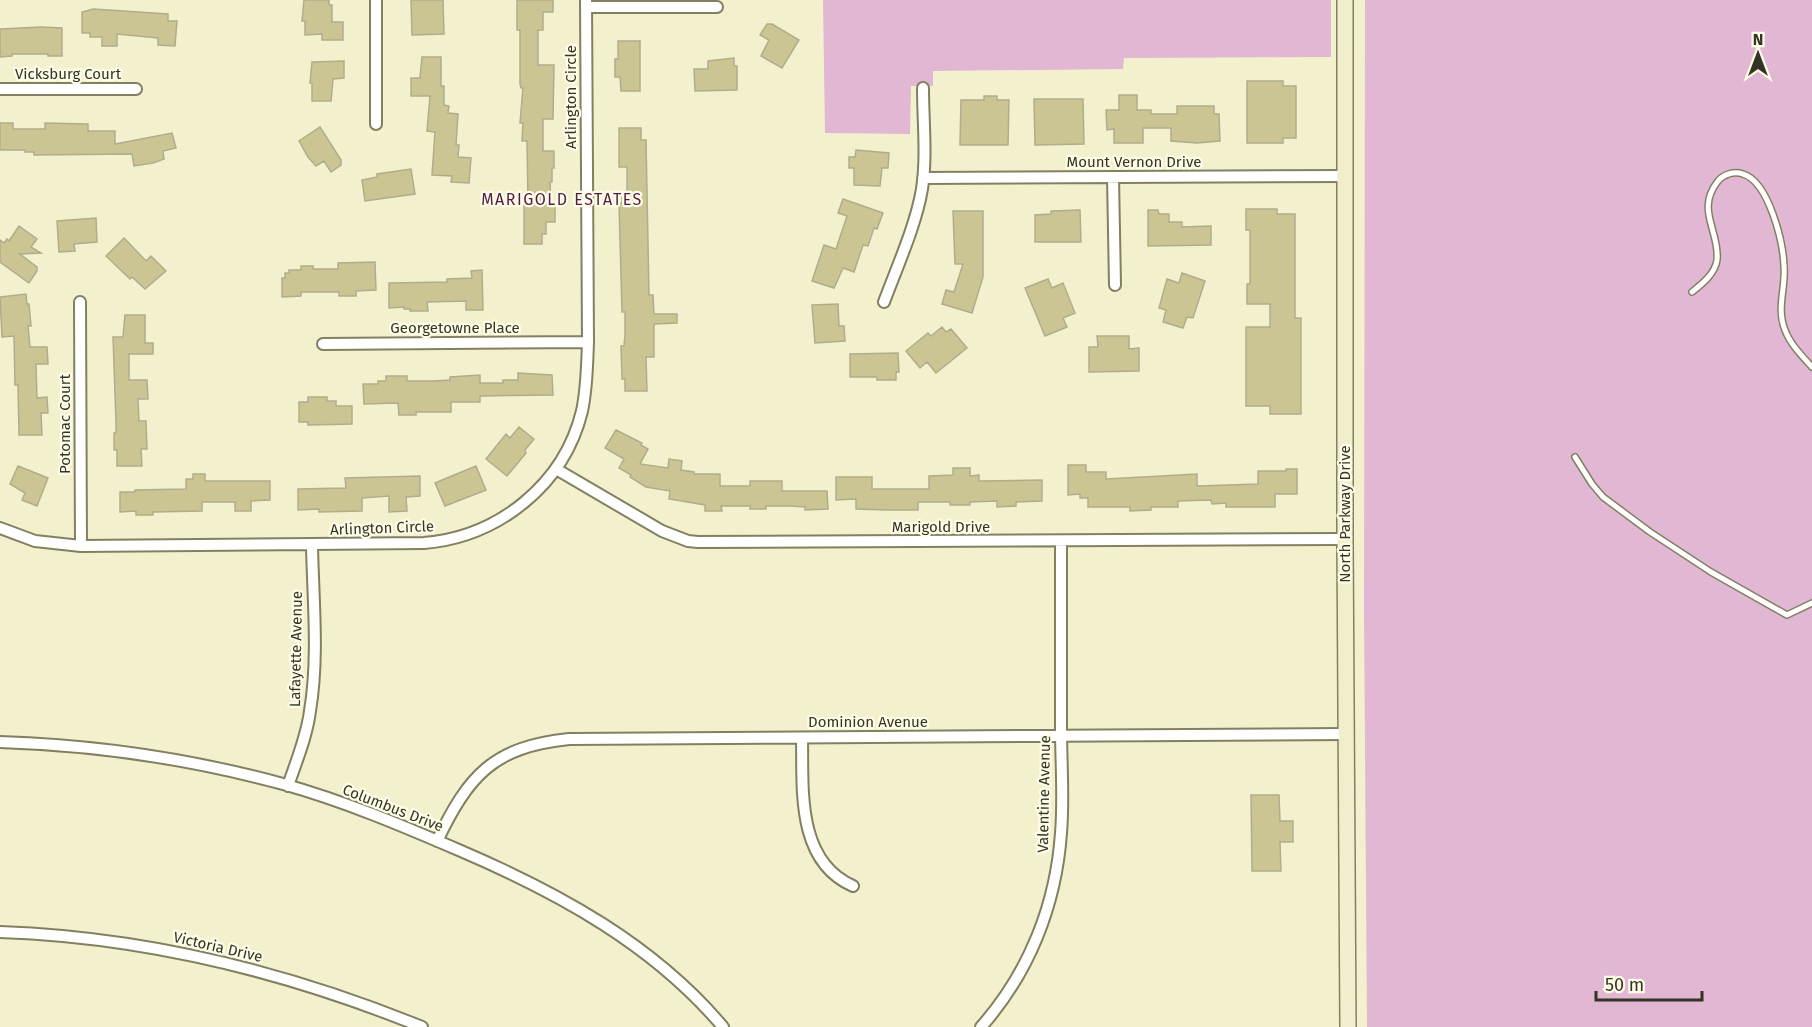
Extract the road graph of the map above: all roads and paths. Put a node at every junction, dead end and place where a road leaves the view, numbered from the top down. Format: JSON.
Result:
{"nodes":[{"id":1,"x":376,"y":0,"type":"edge"},
{"id":2,"x":1345,"y":0,"type":"edge"},
{"id":3,"x":586,"y":4,"type":"edge"},
{"id":4,"x":717,"y":7,"type":"dead end"},
{"id":5,"x":923,"y":88,"type":"dead end"},
{"id":6,"x":0,"y":90,"type":"edge"},
{"id":7,"x":136,"y":90,"type":"dead end"},
{"id":8,"x":376,"y":124,"type":"dead end"},
{"id":9,"x":1345,"y":176,"type":"junction"},
{"id":10,"x":1113,"y":177,"type":"junction"},
{"id":11,"x":923,"y":178,"type":"junction"},
{"id":12,"x":1115,"y":285,"type":"dead end"},
{"id":13,"x":1692,"y":292,"type":"dead end"},
{"id":14,"x":80,"y":302,"type":"dead end"},
{"id":15,"x":884,"y":302,"type":"dead end"},
{"id":16,"x":588,"y":342,"type":"junction"},
{"id":17,"x":323,"y":344,"type":"dead end"},
{"id":18,"x":1812,"y":367,"type":"edge"},
{"id":19,"x":1575,"y":457,"type":"dead end"},
{"id":20,"x":556,"y":469,"type":"junction"},
{"id":21,"x":0,"y":528,"type":"edge"},
{"id":22,"x":1345,"y":539,"type":"junction"},
{"id":23,"x":1061,"y":541,"type":"junction"},
{"id":24,"x":312,"y":545,"type":"junction"},
{"id":25,"x":81,"y":546,"type":"junction"},
{"id":26,"x":1812,"y":603,"type":"edge"},
{"id":27,"x":1346,"y":734,"type":"junction"},
{"id":28,"x":1061,"y":736,"type":"junction"},
{"id":29,"x":802,"y":738,"type":"junction"},
{"id":30,"x":0,"y":742,"type":"edge"},
{"id":31,"x":288,"y":786,"type":"junction"},
{"id":32,"x":437,"y":841,"type":"junction"},
{"id":33,"x":853,"y":886,"type":"dead end"},
{"id":34,"x":0,"y":932,"type":"edge"},
{"id":35,"x":422,"y":1027,"type":"edge"},
{"id":36,"x":723,"y":1027,"type":"edge"},
{"id":37,"x":981,"y":1027,"type":"edge"},
{"id":38,"x":1348,"y":1027,"type":"edge"}],
"edges":[{"from":1,"to":8,"type":"street"},
{"from":2,"to":9,"type":"main road","name":"North Parkway Drive"},
{"from":3,"to":4,"type":"street"},
{"from":3,"to":16,"type":"street","name":"Arlington Circle"},
{"from":5,"to":11,"type":"street"},
{"from":6,"to":7,"type":"street","name":"Vicksburg Court"},
{"from":9,"to":10,"type":"street","name":"Mount Vernon Drive"},
{"from":9,"to":22,"type":"main road","name":"North Parkway Drive"},
{"from":10,"to":11,"type":"street","name":"Mount Vernon Drive"},
{"from":10,"to":12,"type":"street"},
{"from":11,"to":15,"type":"street"},
{"from":13,"to":18,"type":"lane"},
{"from":14,"to":25,"type":"street","name":"Potomac Court"},
{"from":16,"to":17,"type":"street","name":"Georgetowne Place"},
{"from":16,"to":20,"type":"street","name":"Arlington Circle"},
{"from":19,"to":26,"type":"lane"},
{"from":20,"to":23,"type":"street","name":"Marigold Drive"},
{"from":20,"to":24,"type":"street","name":"Arlington Circle"},
{"from":21,"to":25,"type":"street","name":"Arlington Circle"},
{"from":22,"to":23,"type":"street","name":"Marigold Drive"},
{"from":22,"to":27,"type":"main road","name":"North Parkway Drive"},
{"from":23,"to":28,"type":"street","name":"Valentine Avenue"},
{"from":24,"to":25,"type":"street","name":"Arlington Circle"},
{"from":24,"to":31,"type":"street","name":"Lafayette Avenue"},
{"from":27,"to":28,"type":"street","name":"Dominion Avenue"},
{"from":27,"to":38,"type":"main road","name":"North Parkway Drive"},
{"from":28,"to":29,"type":"street","name":"Dominion Avenue"},
{"from":28,"to":37,"type":"street","name":"Valentine Avenue"},
{"from":29,"to":32,"type":"street","name":"Dominion Avenue"},
{"from":29,"to":33,"type":"street"},
{"from":30,"to":31,"type":"street","name":"Columbus Drive"},
{"from":31,"to":32,"type":"street","name":"Columbus Drive"},
{"from":32,"to":36,"type":"street","name":"Columbus Drive"},
{"from":34,"to":35,"type":"street","name":"Victoria Drive"}]}
